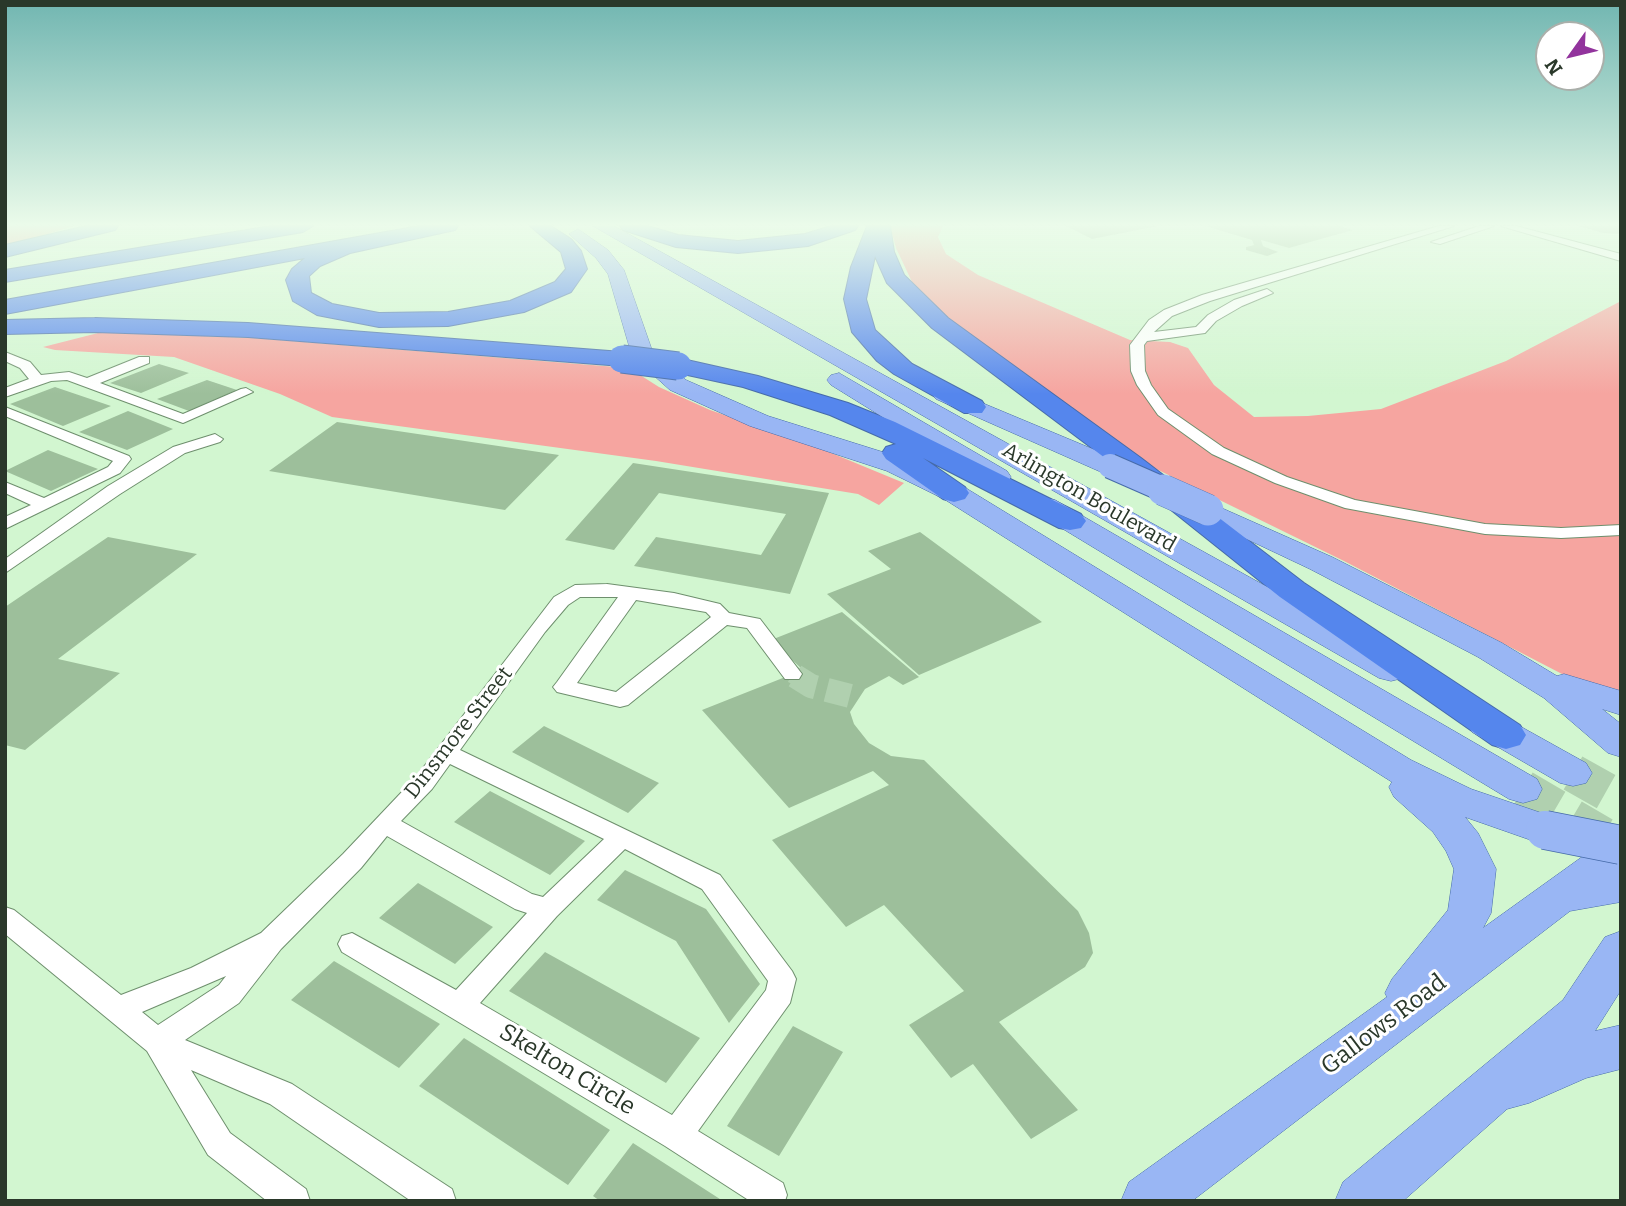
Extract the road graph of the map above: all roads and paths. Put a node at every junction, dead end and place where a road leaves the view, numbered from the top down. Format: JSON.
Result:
{"nodes":[{"id":1,"x":43,"y":282,"type":"edge"},
{"id":2,"x":91,"y":282,"type":"edge"},
{"id":3,"x":131,"y":282,"type":"edge"},
{"id":4,"x":298,"y":282,"type":"edge"},
{"id":5,"x":567,"y":282,"type":"edge"},
{"id":6,"x":619,"y":282,"type":"edge"},
{"id":7,"x":674,"y":282,"type":"edge"},
{"id":8,"x":702,"y":282,"type":"edge"},
{"id":9,"x":858,"y":282,"type":"edge"},
{"id":10,"x":899,"y":282,"type":"edge"},
{"id":11,"x":1260,"y":282,"type":"edge"},
{"id":12,"x":1303,"y":282,"type":"edge"},
{"id":13,"x":5,"y":289,"type":"edge"},
{"id":14,"x":732,"y":296,"type":"junction"},
{"id":15,"x":5,"y":297,"type":"edge"},
{"id":16,"x":5,"y":307,"type":"edge"},
{"id":17,"x":5,"y":327,"type":"edge"},
{"id":18,"x":1140,"y":338,"type":"junction"},
{"id":19,"x":5,"y":356,"type":"edge"},
{"id":20,"x":144,"y":360,"type":"dead end"},
{"id":21,"x":38,"y":381,"type":"junction"},
{"id":22,"x":87,"y":383,"type":"junction"},
{"id":23,"x":5,"y":393,"type":"edge"},
{"id":24,"x":246,"y":393,"type":"dead end"},
{"id":25,"x":806,"y":399,"type":"junction"},
{"id":26,"x":973,"y":407,"type":"junction"},
{"id":27,"x":5,"y":411,"type":"edge"},
{"id":28,"x":215,"y":439,"type":"dead end"},
{"id":29,"x":5,"y":487,"type":"edge"},
{"id":30,"x":954,"y":493,"type":"junction"},
{"id":31,"x":45,"y":505,"type":"junction"},
{"id":32,"x":1070,"y":520,"type":"junction"},
{"id":33,"x":5,"y":524,"type":"edge"},
{"id":34,"x":1621,"y":530,"type":"edge"},
{"id":35,"x":5,"y":568,"type":"edge"},
{"id":36,"x":630,"y":594,"type":"junction"},
{"id":37,"x":723,"y":618,"type":"junction"},
{"id":38,"x":1490,"y":650,"type":"junction"},
{"id":39,"x":792,"y":674,"type":"tunnel mouth"},
{"id":40,"x":1621,"y":703,"type":"edge"},
{"id":41,"x":1313,"y":718,"type":"junction"},
{"id":42,"x":1506,"y":735,"type":"junction"},
{"id":43,"x":1621,"y":744,"type":"edge"},
{"id":44,"x":447,"y":753,"type":"junction"},
{"id":45,"x":1573,"y":773,"type":"tunnel mouth"},
{"id":46,"x":1523,"y":789,"type":"tunnel mouth"},
{"id":47,"x":384,"y":823,"type":"junction"},
{"id":48,"x":622,"y":836,"type":"junction"},
{"id":49,"x":1616,"y":861,"type":"edge"},
{"id":50,"x":548,"y":909,"type":"junction"},
{"id":51,"x":5,"y":918,"type":"edge"},
{"id":52,"x":271,"y":940,"type":"junction"},
{"id":53,"x":352,"y":944,"type":"dead end"},
{"id":54,"x":1621,"y":950,"type":"edge"},
{"id":55,"x":1621,"y":980,"type":"edge"},
{"id":56,"x":458,"y":1006,"type":"junction"},
{"id":57,"x":118,"y":1009,"type":"junction"},
{"id":58,"x":1580,"y":1015,"type":"junction"},
{"id":59,"x":1376,"y":1031,"type":"junction"},
{"id":60,"x":157,"y":1042,"type":"junction"},
{"id":61,"x":1621,"y":1047,"type":"edge"},
{"id":62,"x":1481,"y":1100,"type":"junction"},
{"id":63,"x":676,"y":1135,"type":"junction"},
{"id":64,"x":1370,"y":1193,"type":"edge"},
{"id":65,"x":771,"y":1195,"type":"dead end"},
{"id":66,"x":294,"y":1201,"type":"edge"},
{"id":67,"x":440,"y":1201,"type":"edge"},
{"id":68,"x":1148,"y":1201,"type":"edge"}],
"edges":[{"from":1,"to":13,"type":"highway"},
{"from":2,"to":15,"type":"highway"},
{"from":3,"to":16,"type":"highway"},
{"from":4,"to":5,"type":"highway"},
{"from":6,"to":30,"type":"main road"},
{"from":7,"to":32,"type":"main road","name":"Arlington Boulevard"},
{"from":8,"to":14,"type":"main road","name":"Arlington Boulevard"},
{"from":9,"to":26,"type":"highway"},
{"from":10,"to":42,"type":"highway"},
{"from":11,"to":18,"type":"street"},
{"from":12,"to":18,"type":"street"},
{"from":14,"to":26,"type":"main road"},
{"from":14,"to":42,"type":"main road","name":"Arlington Boulevard"},
{"from":17,"to":25,"type":"highway","bridge":true},
{"from":18,"to":34,"type":"street"},
{"from":19,"to":21,"type":"street"},
{"from":20,"to":22,"type":"street"},
{"from":21,"to":22,"type":"street"},
{"from":21,"to":23,"type":"street"},
{"from":22,"to":24,"type":"street"},
{"from":25,"to":30,"type":"highway"},
{"from":25,"to":32,"type":"highway"},
{"from":26,"to":38,"type":"main road","bridge":true},
{"from":27,"to":31,"type":"street"},
{"from":28,"to":35,"type":"street"},
{"from":29,"to":31,"type":"street"},
{"from":30,"to":41,"type":"main road"},
{"from":31,"to":33,"type":"street"},
{"from":32,"to":46,"type":"main road","name":"Arlington Boulevard"},
{"from":36,"to":37,"type":"street","name":"Dinsmore Street"},
{"from":36,"to":37,"type":"street"},
{"from":36,"to":44,"type":"street","name":"Dinsmore Street"},
{"from":37,"to":39,"type":"street","name":"Dinsmore Street"},
{"from":38,"to":40,"type":"main road"},
{"from":38,"to":43,"type":"main road"},
{"from":41,"to":49,"type":"main road","bridge":true},
{"from":41,"to":59,"type":"main road"},
{"from":42,"to":45,"type":"main road","name":"Arlington Boulevard"},
{"from":44,"to":47,"type":"street","name":"Dinsmore Street"},
{"from":44,"to":48,"type":"street"},
{"from":47,"to":50,"type":"street"},
{"from":47,"to":52,"type":"street","name":"Dinsmore Street"},
{"from":48,"to":50,"type":"street"},
{"from":48,"to":63,"type":"street"},
{"from":49,"to":59,"type":"main road","name":"Gallows Road"},
{"from":50,"to":56,"type":"street"},
{"from":51,"to":57,"type":"street"},
{"from":52,"to":57,"type":"street","name":"Dinsmore Street"},
{"from":52,"to":60,"type":"street","name":"Dinsmore Street"},
{"from":53,"to":56,"type":"street","name":"Skelton Circle"},
{"from":54,"to":58,"type":"main road"},
{"from":55,"to":58,"type":"main road"},
{"from":56,"to":63,"type":"street","name":"Skelton Circle"},
{"from":57,"to":60,"type":"street"},
{"from":58,"to":62,"type":"main road"},
{"from":59,"to":68,"type":"main road","name":"Gallows Road"},
{"from":60,"to":66,"type":"street"},
{"from":60,"to":67,"type":"street"},
{"from":61,"to":62,"type":"main road"},
{"from":62,"to":64,"type":"main road"},
{"from":63,"to":65,"type":"street","name":"Skelton Circle"}]}
